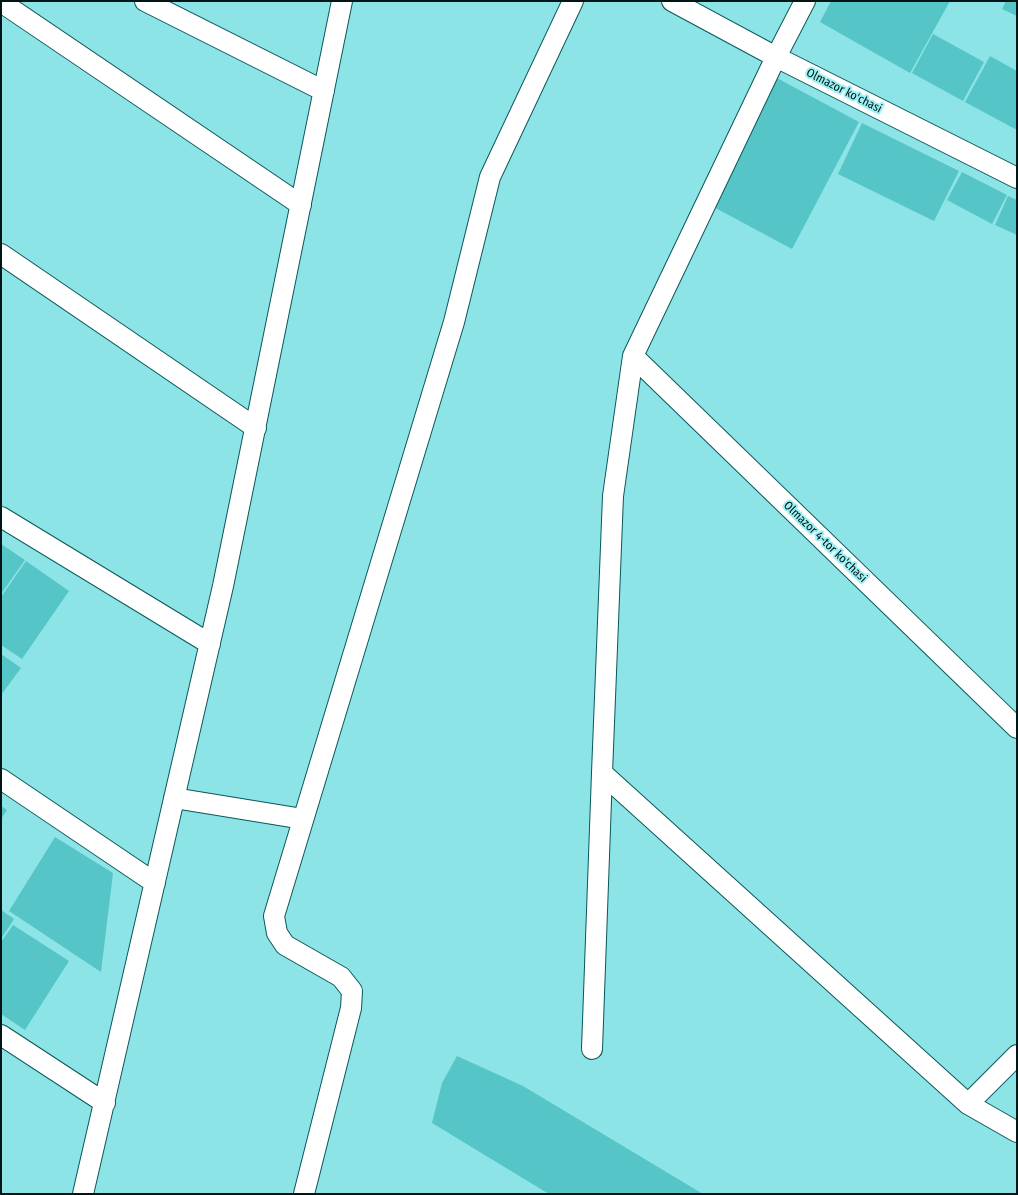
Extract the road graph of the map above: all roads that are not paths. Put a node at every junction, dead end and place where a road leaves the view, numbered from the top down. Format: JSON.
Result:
{"nodes":[{"id":1,"x":145,"y":1,"type":"edge"},
{"id":2,"x":342,"y":1,"type":"edge"},
{"id":3,"x":573,"y":1,"type":"edge"},
{"id":4,"x":672,"y":1,"type":"edge"},
{"id":5,"x":805,"y":1,"type":"edge"},
{"id":6,"x":1,"y":2,"type":"edge"},
{"id":7,"x":776,"y":57,"type":"junction"},
{"id":8,"x":324,"y":91,"type":"junction"},
{"id":9,"x":1017,"y":178,"type":"edge"},
{"id":10,"x":301,"y":205,"type":"junction"},
{"id":11,"x":1,"y":254,"type":"edge"},
{"id":12,"x":633,"y":356,"type":"junction"},
{"id":13,"x":256,"y":428,"type":"junction"},
{"id":14,"x":1,"y":517,"type":"edge"},
{"id":15,"x":210,"y":644,"type":"junction"},
{"id":16,"x":1017,"y":728,"type":"edge"},
{"id":17,"x":602,"y":772,"type":"junction"},
{"id":18,"x":1,"y":779,"type":"edge"},
{"id":19,"x":174,"y":798,"type":"junction"},
{"id":20,"x":303,"y":819,"type":"junction"},
{"id":21,"x":155,"y":883,"type":"junction"},
{"id":22,"x":1,"y":1035,"type":"edge"},
{"id":23,"x":592,"y":1049,"type":"dead end"},
{"id":24,"x":1017,"y":1055,"type":"edge"},
{"id":25,"x":104,"y":1103,"type":"junction"},
{"id":26,"x":968,"y":1104,"type":"junction"},
{"id":27,"x":1017,"y":1132,"type":"edge"},
{"id":28,"x":83,"y":1194,"type":"edge"},
{"id":29,"x":304,"y":1194,"type":"edge"}],
"edges":[{"from":1,"to":8,"type":"street"},
{"from":2,"to":8,"type":"street"},
{"from":3,"to":20,"type":"street"},
{"from":4,"to":7,"type":"street","name":"Olmazor ko'chasi"},
{"from":5,"to":7,"type":"street"},
{"from":6,"to":10,"type":"street"},
{"from":7,"to":9,"type":"street","name":"Olmazor ko'chasi"},
{"from":7,"to":12,"type":"street"},
{"from":8,"to":10,"type":"street"},
{"from":10,"to":13,"type":"street"},
{"from":11,"to":13,"type":"street"},
{"from":12,"to":16,"type":"street","name":"Olmazor 4-tor ko'chasi"},
{"from":12,"to":17,"type":"street"},
{"from":13,"to":15,"type":"street"},
{"from":14,"to":15,"type":"street"},
{"from":15,"to":19,"type":"street"},
{"from":17,"to":23,"type":"street"},
{"from":17,"to":26,"type":"street"},
{"from":18,"to":21,"type":"street"},
{"from":19,"to":20,"type":"street"},
{"from":19,"to":21,"type":"street"},
{"from":20,"to":29,"type":"street"},
{"from":21,"to":25,"type":"street"},
{"from":22,"to":25,"type":"street"},
{"from":24,"to":26,"type":"street"},
{"from":25,"to":28,"type":"street"},
{"from":26,"to":27,"type":"street"}]}
